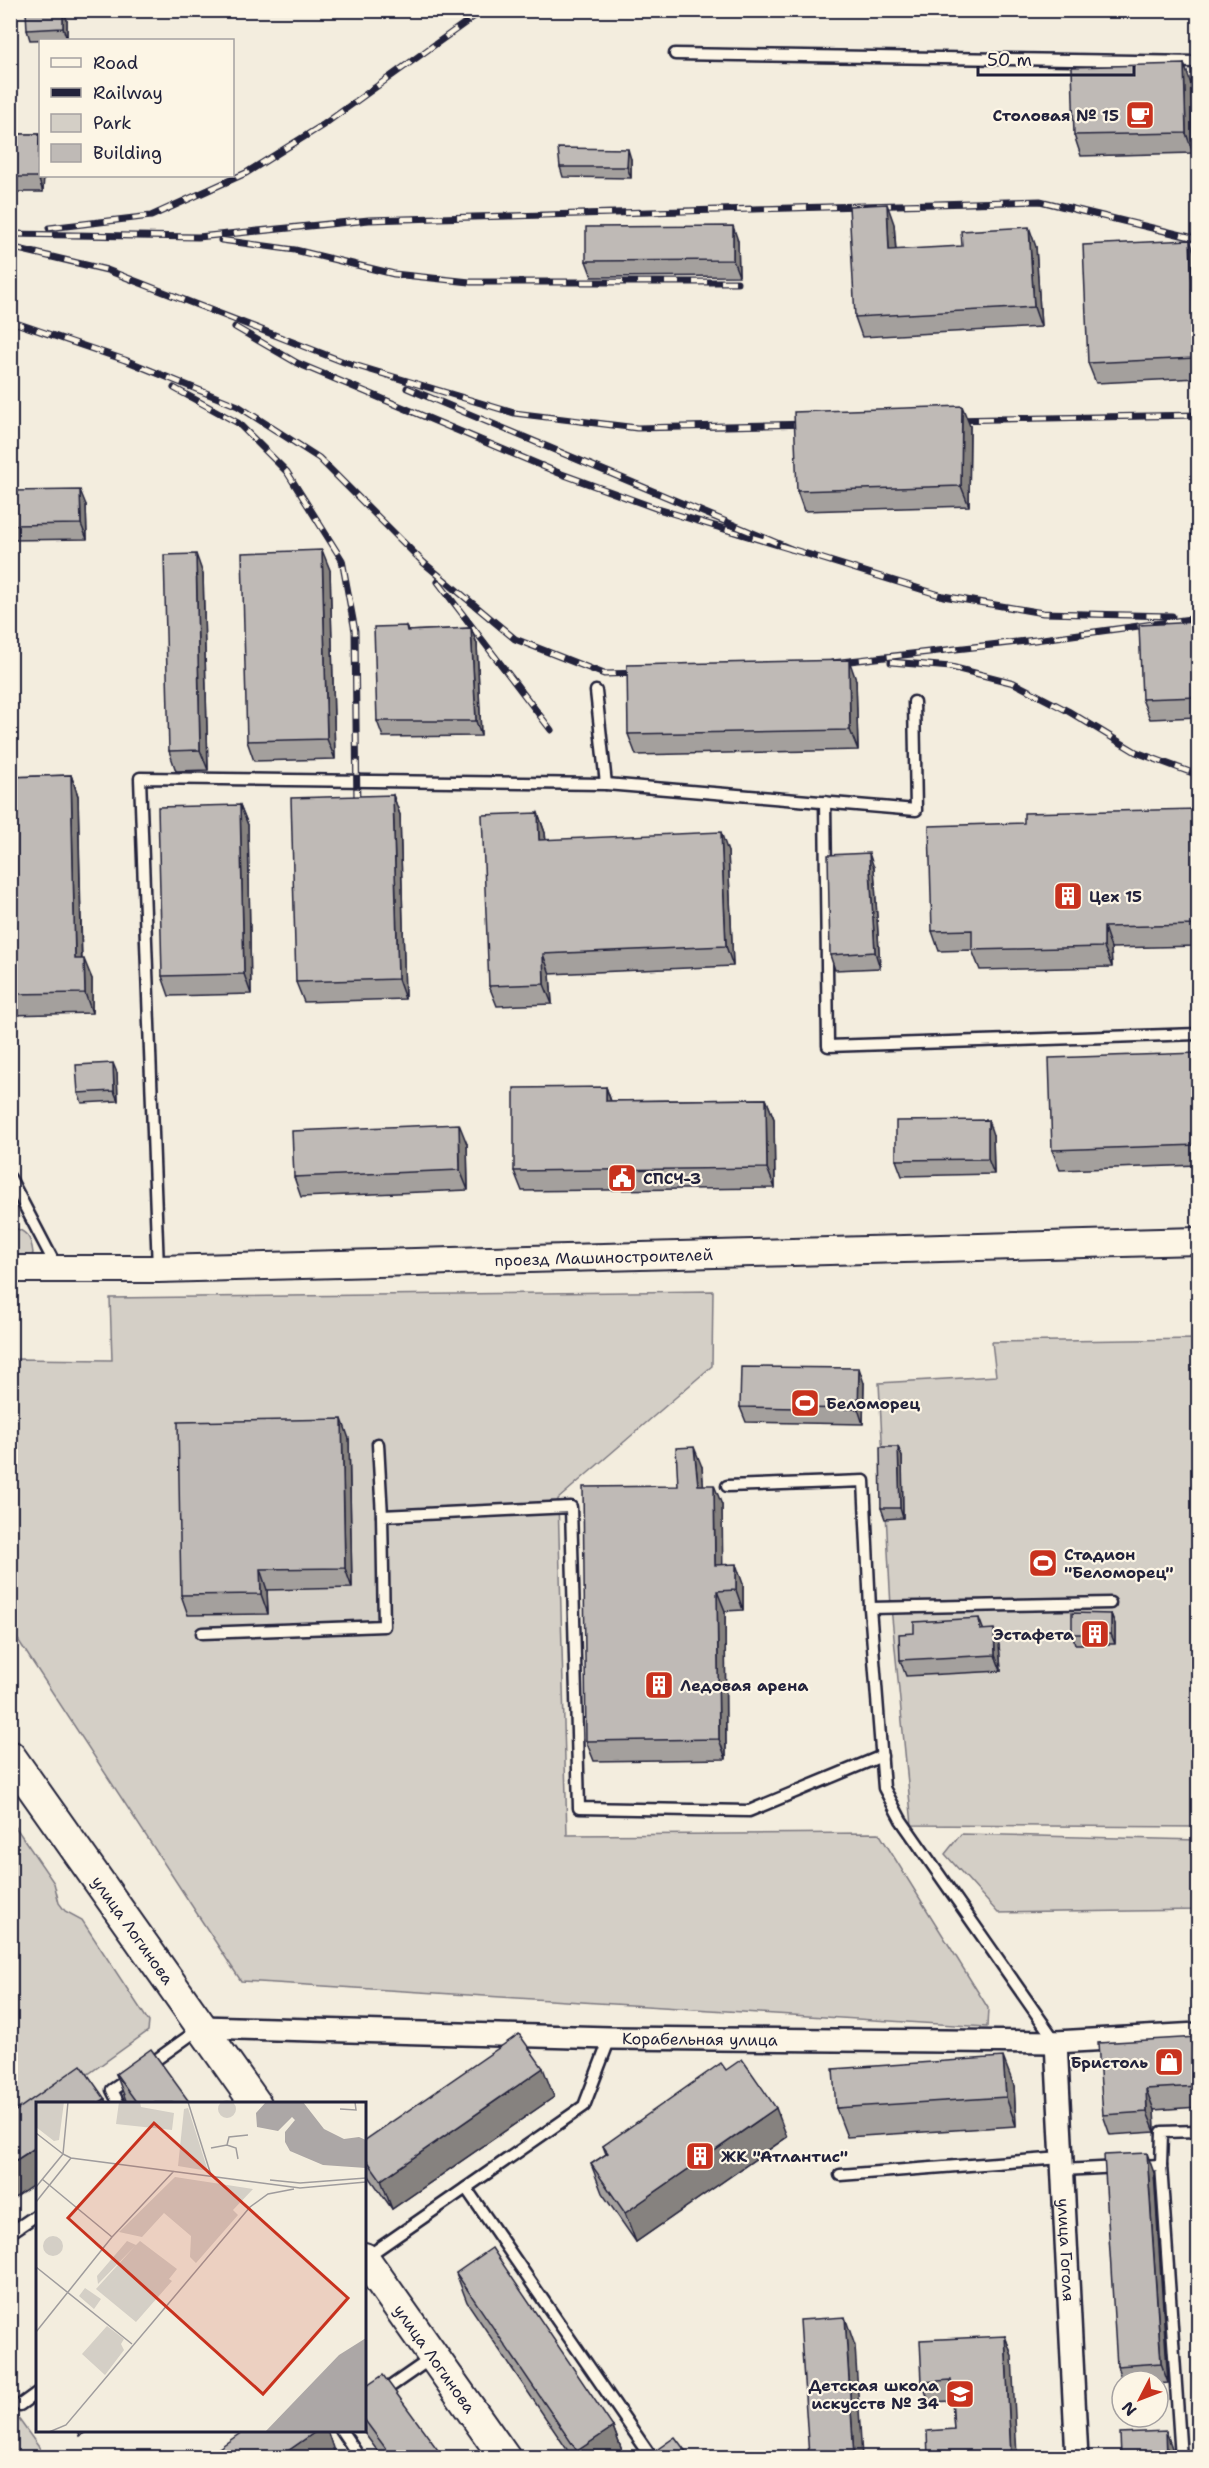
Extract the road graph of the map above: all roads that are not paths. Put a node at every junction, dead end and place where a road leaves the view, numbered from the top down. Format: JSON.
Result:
{"nodes":[{"id":1,"x":675,"y":54,"type":"dead end"},
{"id":2,"x":1198,"y":62,"type":"edge"},
{"id":3,"x":596,"y":690,"type":"dead end"},
{"id":4,"x":914,"y":702,"type":"dead end"},
{"id":5,"x":606,"y":784,"type":"junction"},
{"id":6,"x":825,"y":802,"type":"junction"},
{"id":7,"x":1198,"y":1034,"type":"edge"},
{"id":8,"x":10,"y":1178,"type":"edge"},
{"id":9,"x":1198,"y":1241,"type":"edge"},
{"id":10,"x":10,"y":1269,"type":"edge"},
{"id":11,"x":57,"y":1269,"type":"junction"},
{"id":12,"x":158,"y":1269,"type":"junction"},
{"id":13,"x":378,"y":1444,"type":"dead end"},
{"id":14,"x":727,"y":1486,"type":"dead end"},
{"id":15,"x":382,"y":1516,"type":"junction"},
{"id":16,"x":1110,"y":1603,"type":"dead end"},
{"id":17,"x":870,"y":1608,"type":"junction"},
{"id":18,"x":202,"y":1633,"type":"dead end"},
{"id":19,"x":882,"y":1755,"type":"junction"},
{"id":20,"x":10,"y":1756,"type":"edge"},
{"id":21,"x":202,"y":2027,"type":"junction"},
{"id":22,"x":1198,"y":2034,"type":"edge"},
{"id":23,"x":610,"y":2038,"type":"junction"},
{"id":24,"x":1056,"y":2042,"type":"junction"},
{"id":25,"x":118,"y":2102,"type":"edge"},
{"id":26,"x":255,"y":2102,"type":"edge"},
{"id":27,"x":1198,"y":2131,"type":"edge"},
{"id":28,"x":1062,"y":2164,"type":"junction"},
{"id":29,"x":1161,"y":2165,"type":"junction"},
{"id":30,"x":840,"y":2175,"type":"dead end"},
{"id":31,"x":466,"y":2188,"type":"junction"},
{"id":32,"x":36,"y":2215,"type":"edge"},
{"id":33,"x":10,"y":2233,"type":"edge"},
{"id":34,"x":366,"y":2257,"type":"edge"},
{"id":35,"x":366,"y":2261,"type":"edge"},
{"id":36,"x":434,"y":2356,"type":"junction"},
{"id":37,"x":36,"y":2393,"type":"edge"},
{"id":38,"x":366,"y":2404,"type":"edge"},
{"id":39,"x":20,"y":2405,"type":"dead end"},
{"id":40,"x":342,"y":2432,"type":"edge"},
{"id":41,"x":359,"y":2457,"type":"edge"},
{"id":42,"x":505,"y":2457,"type":"edge"},
{"id":43,"x":652,"y":2457,"type":"edge"},
{"id":44,"x":1077,"y":2457,"type":"edge"},
{"id":45,"x":1181,"y":2457,"type":"edge"}],
"edges":[{"from":1,"to":2,"type":"lane"},
{"from":3,"to":5,"type":"lane"},
{"from":4,"to":6,"type":"lane"},
{"from":5,"to":6,"type":"lane"},
{"from":5,"to":12,"type":"lane"},
{"from":6,"to":7,"type":"lane"},
{"from":8,"to":11,"type":"lane"},
{"from":9,"to":12,"type":"street","name":"проезд Машиностроителей"},
{"from":10,"to":11,"type":"street","name":"проезд Машиностроителей"},
{"from":11,"to":12,"type":"street","name":"проезд Машиностроителей"},
{"from":13,"to":15,"type":"lane"},
{"from":14,"to":17,"type":"lane"},
{"from":15,"to":18,"type":"lane"},
{"from":15,"to":19,"type":"lane"},
{"from":16,"to":17,"type":"lane"},
{"from":17,"to":19,"type":"lane"},
{"from":19,"to":24,"type":"lane"},
{"from":20,"to":21,"type":"main road","name":"улица Логинова"},
{"from":21,"to":23,"type":"street","name":"Корабельная улица"},
{"from":21,"to":25,"type":"lane"},
{"from":21,"to":26,"type":"main road","name":"улица Логинова"},
{"from":22,"to":24,"type":"street","name":"Корабельная улица"},
{"from":23,"to":24,"type":"street","name":"Корабельная улица"},
{"from":23,"to":31,"type":"lane"},
{"from":24,"to":28,"type":"street","name":"улица Гоголя"},
{"from":27,"to":29,"type":"lane"},
{"from":28,"to":29,"type":"lane"},
{"from":28,"to":30,"type":"lane"},
{"from":28,"to":44,"type":"street","name":"улица Гоголя"},
{"from":29,"to":45,"type":"lane"},
{"from":31,"to":34,"type":"lane"},
{"from":31,"to":43,"type":"lane"},
{"from":32,"to":33,"type":"lane"},
{"from":35,"to":36,"type":"main road","name":"улица Логинова"},
{"from":36,"to":38,"type":"lane"},
{"from":36,"to":42,"type":"main road","name":"улица Логинова"},
{"from":37,"to":39,"type":"lane"},
{"from":40,"to":41,"type":"lane"}]}
